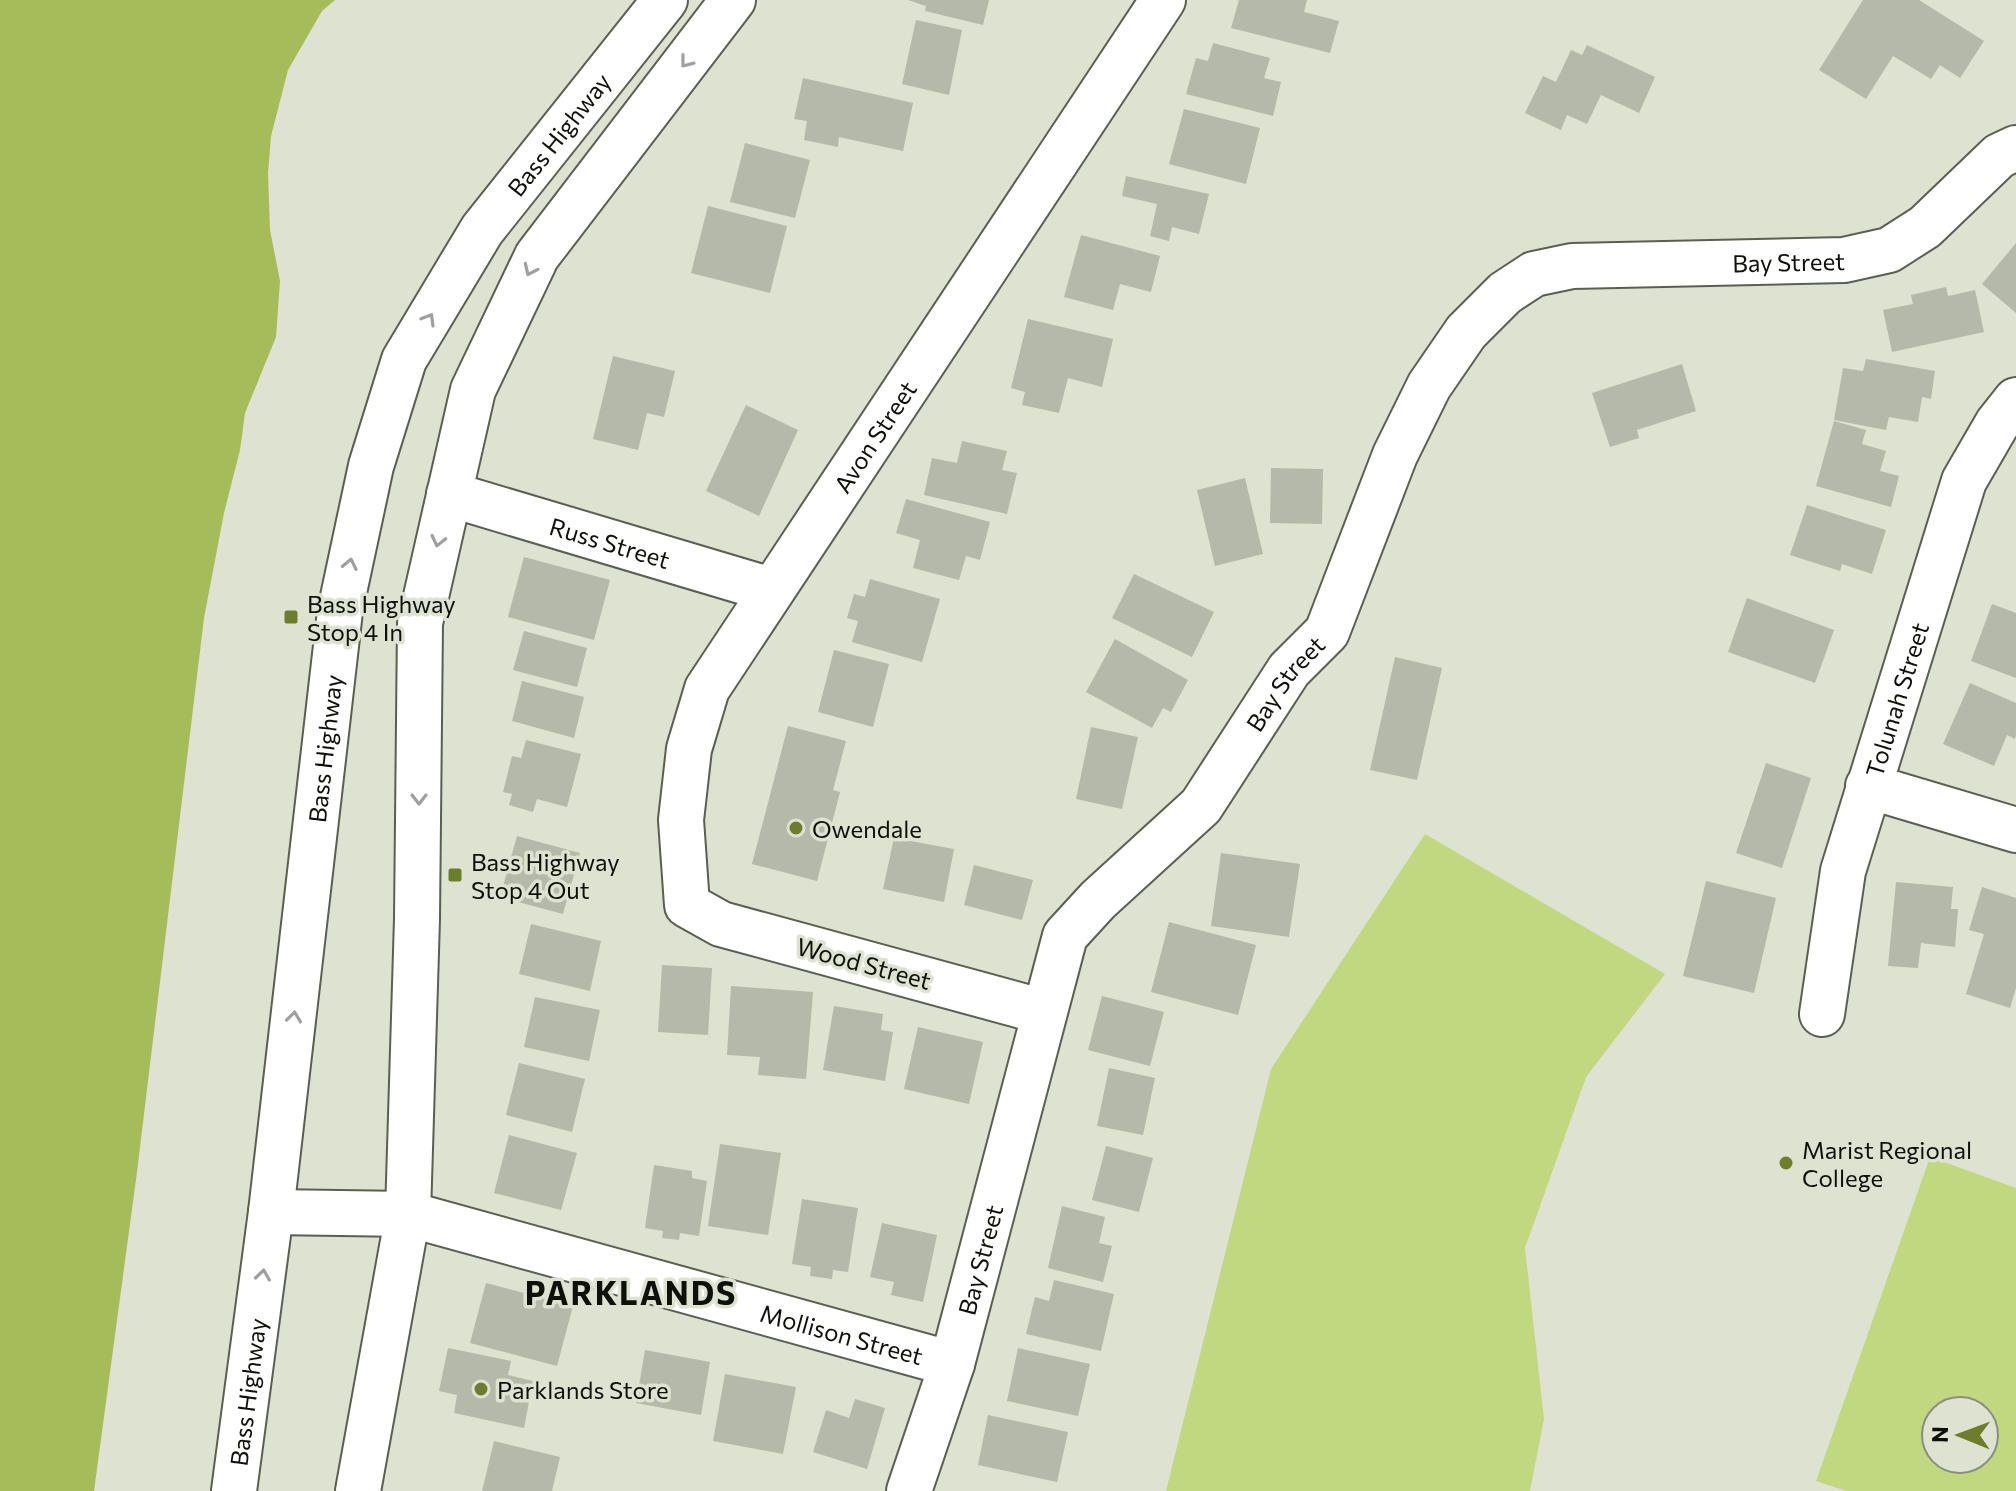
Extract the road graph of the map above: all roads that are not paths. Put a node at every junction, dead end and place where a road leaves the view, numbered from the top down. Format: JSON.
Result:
{"nodes":[{"id":1,"x":665,"y":0,"type":"edge"},
{"id":2,"x":733,"y":0,"type":"edge"},
{"id":3,"x":1163,"y":0,"type":"edge"},
{"id":4,"x":2016,"y":148,"type":"edge"},
{"id":5,"x":2016,"y":400,"type":"edge"},
{"id":6,"x":449,"y":494,"type":"junction"},
{"id":7,"x":771,"y":590,"type":"junction"},
{"id":8,"x":1868,"y":786,"type":"junction"},
{"id":9,"x":2016,"y":830,"type":"edge"},
{"id":10,"x":687,"y":905,"type":"joint"},
{"id":11,"x":1044,"y":1012,"type":"junction"},
{"id":12,"x":1822,"y":1014,"type":"dead end"},
{"id":13,"x":271,"y":1212,"type":"junction"},
{"id":14,"x":408,"y":1214,"type":"junction"},
{"id":15,"x":952,"y":1364,"type":"junction"},
{"id":16,"x":234,"y":1491,"type":"edge"},
{"id":17,"x":358,"y":1491,"type":"edge"},
{"id":18,"x":909,"y":1491,"type":"edge"}],
"edges":[{"from":13,"to":1,"type":"main road","name":"Bass Highway","one_way":true},
{"from":2,"to":6,"type":"main road","one_way":true},
{"from":3,"to":7,"type":"main road","name":"Avon Street"},
{"from":4,"to":11,"type":"main road","name":"Bay Street"},
{"from":5,"to":8,"type":"main road","name":"Tolunah Street"},
{"from":6,"to":7,"type":"main road","name":"Russ Street"},
{"from":6,"to":14,"type":"main road","one_way":true},
{"from":7,"to":10,"type":"main road","name":"Avon Street"},
{"from":8,"to":9,"type":"main road"},
{"from":8,"to":12,"type":"main road","name":"Tolunah Street"},
{"from":10,"to":11,"type":"main road","name":"Wood Street"},
{"from":11,"to":15,"type":"main road","name":"Bay Street"},
{"from":13,"to":14,"type":"main road","name":"Mollison Street"},
{"from":16,"to":13,"type":"main road","name":"Bass Highway","one_way":true},
{"from":14,"to":15,"type":"main road","name":"Mollison Street"},
{"from":14,"to":17,"type":"main road"},
{"from":15,"to":18,"type":"main road","name":"Bay Street"}]}
